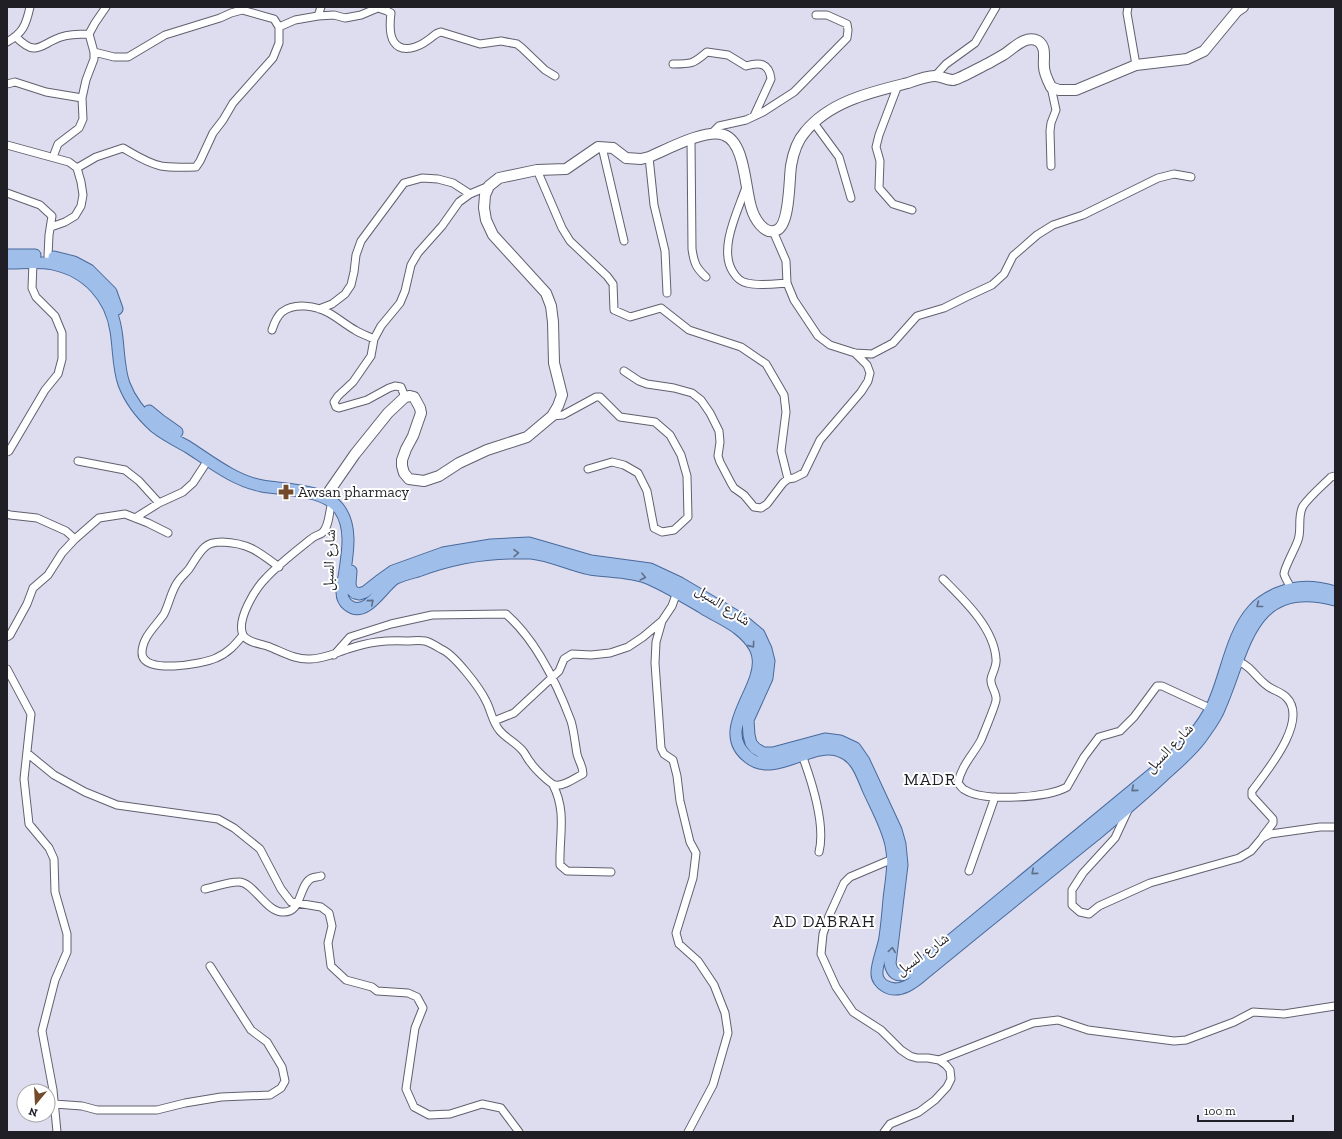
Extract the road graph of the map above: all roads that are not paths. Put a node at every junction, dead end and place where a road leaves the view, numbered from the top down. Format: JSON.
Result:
{"nodes":[{"id":1,"x":30,"y":7,"type":"edge"},
{"id":2,"x":106,"y":7,"type":"edge"},
{"id":3,"x":321,"y":7,"type":"edge"},
{"id":4,"x":996,"y":7,"type":"edge"},
{"id":5,"x":1128,"y":7,"type":"edge"},
{"id":6,"x":1243,"y":7,"type":"edge"},
{"id":7,"x":379,"y":8,"type":"edge"},
{"id":8,"x":816,"y":15,"type":"dead end"},
{"id":9,"x":318,"y":16,"type":"junction"},
{"id":10,"x":278,"y":27,"type":"junction"},
{"id":11,"x":89,"y":34,"type":"junction"},
{"id":12,"x":16,"y":37,"type":"junction"},
{"id":13,"x":7,"y":42,"type":"edge"},
{"id":14,"x":94,"y":52,"type":"junction"},
{"id":15,"x":673,"y":64,"type":"dead end"},
{"id":16,"x":1136,"y":66,"type":"junction"},
{"id":17,"x":555,"y":76,"type":"dead end"},
{"id":18,"x":934,"y":76,"type":"junction"},
{"id":19,"x":7,"y":84,"type":"edge"},
{"id":20,"x":898,"y":85,"type":"junction"},
{"id":21,"x":1051,"y":86,"type":"junction"},
{"id":22,"x":82,"y":98,"type":"junction"},
{"id":23,"x":754,"y":116,"type":"junction"},
{"id":24,"x":814,"y":123,"type":"junction"},
{"id":25,"x":712,"y":133,"type":"junction"},
{"id":26,"x":691,"y":139,"type":"junction"},
{"id":27,"x":7,"y":145,"type":"edge"},
{"id":28,"x":602,"y":147,"type":"junction"},
{"id":29,"x":54,"y":157,"type":"junction"},
{"id":30,"x":649,"y":157,"type":"junction"},
{"id":31,"x":1051,"y":166,"type":"dead end"},
{"id":32,"x":76,"y":168,"type":"junction"},
{"id":33,"x":537,"y":170,"type":"junction"},
{"id":34,"x":1191,"y":177,"type":"dead end"},
{"id":35,"x":747,"y":185,"type":"junction"},
{"id":36,"x":489,"y":186,"type":"junction"},
{"id":37,"x":7,"y":193,"type":"edge"},
{"id":38,"x":470,"y":194,"type":"junction"},
{"id":39,"x":851,"y":198,"type":"dead end"},
{"id":40,"x":912,"y":210,"type":"dead end"},
{"id":41,"x":51,"y":226,"type":"junction"},
{"id":42,"x":773,"y":232,"type":"junction"},
{"id":43,"x":624,"y":241,"type":"dead end"},
{"id":44,"x":7,"y":255,"type":"edge"},
{"id":45,"x":48,"y":256,"type":"junction"},
{"id":46,"x":7,"y":263,"type":"edge"},
{"id":47,"x":33,"y":263,"type":"junction"},
{"id":48,"x":706,"y":277,"type":"dead end"},
{"id":49,"x":787,"y":284,"type":"junction"},
{"id":50,"x":667,"y":293,"type":"dead end"},
{"id":51,"x":319,"y":309,"type":"junction"},
{"id":52,"x":272,"y":330,"type":"dead end"},
{"id":53,"x":374,"y":339,"type":"junction"},
{"id":54,"x":855,"y":353,"type":"junction"},
{"id":55,"x":624,"y":371,"type":"dead end"},
{"id":56,"x":405,"y":397,"type":"junction"},
{"id":57,"x":552,"y":416,"type":"junction"},
{"id":58,"x":7,"y":452,"type":"edge"},
{"id":59,"x":208,"y":460,"type":"junction"},
{"id":60,"x":78,"y":461,"type":"dead end"},
{"id":61,"x":588,"y":469,"type":"dead end"},
{"id":62,"x":1335,"y":476,"type":"edge"},
{"id":63,"x":788,"y":479,"type":"junction"},
{"id":64,"x":331,"y":497,"type":"junction"},
{"id":65,"x":159,"y":503,"type":"junction"},
{"id":66,"x":8,"y":515,"type":"edge"},
{"id":67,"x":135,"y":518,"type":"junction"},
{"id":68,"x":168,"y":533,"type":"dead end"},
{"id":69,"x":75,"y":540,"type":"junction"},
{"id":70,"x":278,"y":567,"type":"junction"},
{"id":71,"x":943,"y":579,"type":"dead end"},
{"id":72,"x":678,"y":588,"type":"junction"},
{"id":73,"x":1291,"y":588,"type":"junction"},
{"id":74,"x":1335,"y":592,"type":"edge"},
{"id":75,"x":1335,"y":600,"type":"edge"},
{"id":76,"x":662,"y":621,"type":"junction"},
{"id":77,"x":243,"y":635,"type":"junction"},
{"id":78,"x":7,"y":637,"type":"edge"},
{"id":79,"x":334,"y":655,"type":"junction"},
{"id":80,"x":1237,"y":661,"type":"junction"},
{"id":81,"x":7,"y":669,"type":"edge"},
{"id":82,"x":552,"y":678,"type":"junction"},
{"id":83,"x":1214,"y":710,"type":"junction"},
{"id":84,"x":494,"y":721,"type":"junction"},
{"id":85,"x":27,"y":753,"type":"junction"},
{"id":86,"x":802,"y":755,"type":"junction"},
{"id":87,"x":553,"y":785,"type":"junction"},
{"id":88,"x":995,"y":797,"type":"junction"},
{"id":89,"x":1130,"y":806,"type":"junction"},
{"id":90,"x":1335,"y":827,"type":"edge"},
{"id":91,"x":1262,"y":838,"type":"junction"},
{"id":92,"x":819,"y":852,"type":"dead end"},
{"id":93,"x":897,"y":857,"type":"junction"},
{"id":94,"x":969,"y":871,"type":"dead end"},
{"id":95,"x":611,"y":872,"type":"dead end"},
{"id":96,"x":322,"y":876,"type":"dead end"},
{"id":97,"x":205,"y":889,"type":"dead end"},
{"id":98,"x":298,"y":903,"type":"junction"},
{"id":99,"x":210,"y":966,"type":"dead end"},
{"id":100,"x":1335,"y":1006,"type":"edge"},
{"id":101,"x":939,"y":1060,"type":"junction"},
{"id":102,"x":51,"y":1083,"type":"edge"},
{"id":103,"x":56,"y":1104,"type":"edge"},
{"id":104,"x":519,"y":1132,"type":"edge"},
{"id":105,"x":688,"y":1132,"type":"edge"},
{"id":106,"x":884,"y":1132,"type":"edge"}],
"edges":[{"from":1,"to":12,"type":"street"},
{"from":2,"to":11,"type":"street"},
{"from":3,"to":9,"type":"street"},
{"from":4,"to":18,"type":"street"},
{"from":5,"to":16,"type":"street"},
{"from":6,"to":16,"type":"street"},
{"from":7,"to":9,"type":"street"},
{"from":7,"to":17,"type":"street"},
{"from":8,"to":23,"type":"street"},
{"from":9,"to":10,"type":"street"},
{"from":10,"to":14,"type":"street"},
{"from":10,"to":32,"type":"street"},
{"from":11,"to":12,"type":"street"},
{"from":11,"to":14,"type":"street"},
{"from":12,"to":13,"type":"street"},
{"from":14,"to":22,"type":"street"},
{"from":15,"to":23,"type":"street"},
{"from":16,"to":21,"type":"street"},
{"from":18,"to":20,"type":"street"},
{"from":18,"to":21,"type":"street"},
{"from":19,"to":22,"type":"street"},
{"from":20,"to":24,"type":"street"},
{"from":20,"to":40,"type":"street"},
{"from":21,"to":31,"type":"street"},
{"from":22,"to":29,"type":"street"},
{"from":23,"to":25,"type":"street"},
{"from":24,"to":39,"type":"street"},
{"from":24,"to":42,"type":"street"},
{"from":25,"to":26,"type":"street"},
{"from":25,"to":35,"type":"street"},
{"from":26,"to":30,"type":"street"},
{"from":26,"to":48,"type":"street"},
{"from":27,"to":29,"type":"street"},
{"from":28,"to":30,"type":"street"},
{"from":28,"to":33,"type":"street"},
{"from":28,"to":43,"type":"street"},
{"from":29,"to":32,"type":"street"},
{"from":30,"to":50,"type":"street"},
{"from":32,"to":41,"type":"street"},
{"from":33,"to":36,"type":"street"},
{"from":33,"to":63,"type":"street"},
{"from":34,"to":54,"type":"street"},
{"from":35,"to":42,"type":"street"},
{"from":35,"to":49,"type":"street"},
{"from":36,"to":38,"type":"street"},
{"from":36,"to":57,"type":"street"},
{"from":37,"to":41,"type":"street"},
{"from":38,"to":51,"type":"street"},
{"from":38,"to":53,"type":"street"},
{"from":41,"to":45,"type":"street"},
{"from":42,"to":49,"type":"street"},
{"from":44,"to":45,"type":"main road"},
{"from":45,"to":64,"type":"main road"},
{"from":46,"to":47,"type":"main road"},
{"from":47,"to":58,"type":"street"},
{"from":47,"to":59,"type":"main road"},
{"from":49,"to":54,"type":"street"},
{"from":51,"to":52,"type":"street"},
{"from":51,"to":53,"type":"street"},
{"from":53,"to":56,"type":"street"},
{"from":54,"to":63,"type":"street"},
{"from":55,"to":63,"type":"street"},
{"from":56,"to":57,"type":"street"},
{"from":56,"to":64,"type":"street"},
{"from":57,"to":61,"type":"street"},
{"from":59,"to":64,"type":"main road"},
{"from":59,"to":65,"type":"street"},
{"from":60,"to":65,"type":"street"},
{"from":62,"to":73,"type":"street"},
{"from":64,"to":70,"type":"street"},
{"from":64,"to":72,"type":"main road","name":"شارع السبل"},
{"from":65,"to":67,"type":"street"},
{"from":66,"to":69,"type":"street"},
{"from":67,"to":68,"type":"street"},
{"from":67,"to":69,"type":"street"},
{"from":69,"to":78,"type":"street"},
{"from":70,"to":77,"type":"street"},
{"from":70,"to":77,"type":"street"},
{"from":71,"to":88,"type":"street"},
{"from":72,"to":76,"type":"street"},
{"from":72,"to":86,"type":"main road","name":"شارع السبل","one_way":true},
{"from":72,"to":93,"type":"main road","name":"شارع السبل"},
{"from":73,"to":74,"type":"main road","name":"شارع السبل"},
{"from":73,"to":83,"type":"main road","name":"شارع السبل","one_way":true},
{"from":75,"to":80,"type":"main road","name":"شارع السبل"},
{"from":76,"to":82,"type":"street"},
{"from":76,"to":105,"type":"street"},
{"from":77,"to":79,"type":"street"},
{"from":79,"to":82,"type":"street"},
{"from":79,"to":84,"type":"street"},
{"from":80,"to":83,"type":"main road","name":"شارع السبل"},
{"from":80,"to":91,"type":"street"},
{"from":81,"to":85,"type":"street"},
{"from":82,"to":84,"type":"street"},
{"from":82,"to":87,"type":"street"},
{"from":83,"to":88,"type":"street"},
{"from":83,"to":89,"type":"main road","name":"شارع السبل"},
{"from":83,"to":93,"type":"main road","name":"شارع السبل","one_way":true},
{"from":84,"to":87,"type":"street"},
{"from":85,"to":98,"type":"street"},
{"from":85,"to":102,"type":"street"},
{"from":86,"to":92,"type":"street"},
{"from":86,"to":93,"type":"main road","name":"شارع السبل"},
{"from":87,"to":95,"type":"street"},
{"from":88,"to":94,"type":"street"},
{"from":89,"to":91,"type":"street"},
{"from":89,"to":93,"type":"main road","name":"شارع السبل"},
{"from":90,"to":91,"type":"street"},
{"from":93,"to":101,"type":"street"},
{"from":96,"to":98,"type":"street"},
{"from":97,"to":98,"type":"street"},
{"from":98,"to":104,"type":"street"},
{"from":99,"to":103,"type":"street"},
{"from":100,"to":101,"type":"street"},
{"from":101,"to":106,"type":"street"}]}
